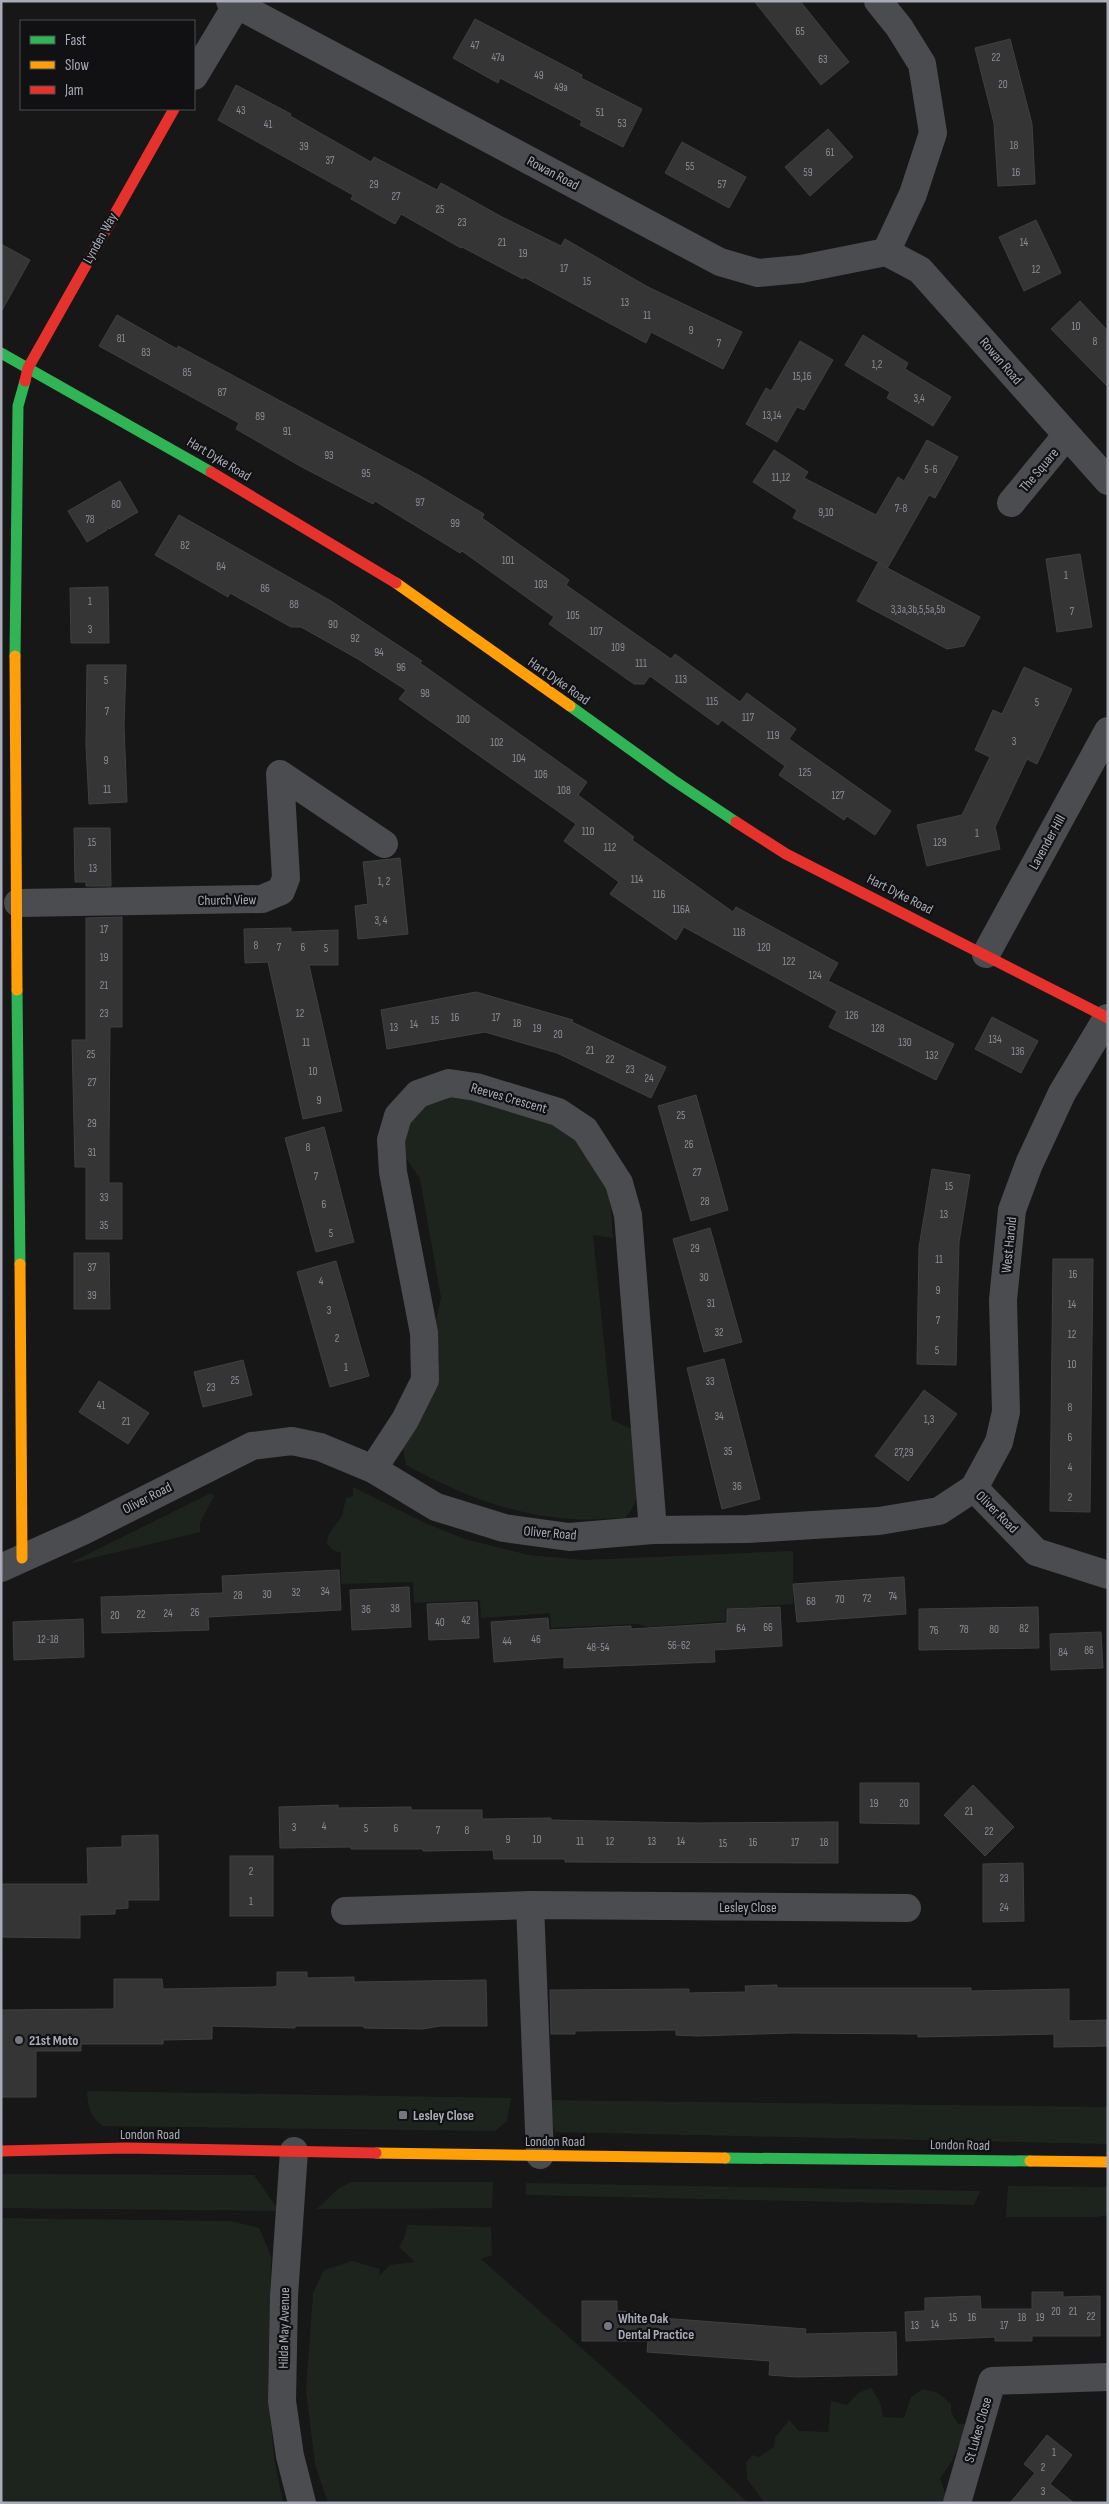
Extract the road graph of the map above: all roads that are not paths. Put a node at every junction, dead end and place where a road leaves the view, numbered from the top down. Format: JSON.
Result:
{"nodes":[{"id":1,"x":878,"y":1,"type":"edge"},
{"id":2,"x":235,"y":2,"type":"edge"},
{"id":3,"x":195,"y":74,"type":"edge"},
{"id":4,"x":173,"y":110,"type":"edge"},
{"id":5,"x":886,"y":252,"type":"junction"},
{"id":6,"x":1,"y":353,"type":"edge"},
{"id":7,"x":28,"y":368,"type":"junction"},
{"id":8,"x":1066,"y":436,"type":"junction"},
{"id":9,"x":1108,"y":481,"type":"edge"},
{"id":10,"x":1011,"y":503,"type":"dead end"},
{"id":11,"x":1108,"y":730,"type":"edge"},
{"id":12,"x":384,"y":844,"type":"dead end"},
{"id":13,"x":18,"y":903,"type":"junction"},
{"id":14,"x":986,"y":954,"type":"junction"},
{"id":15,"x":1107,"y":1018,"type":"edge"},
{"id":16,"x":373,"y":1469,"type":"junction"},
{"id":17,"x":974,"y":1488,"type":"junction"},
{"id":18,"x":652,"y":1530,"type":"junction"},
{"id":19,"x":12,"y":1563,"type":"edge"},
{"id":20,"x":1108,"y":1575,"type":"edge"},
{"id":21,"x":530,"y":1905,"type":"junction"},
{"id":22,"x":906,"y":1908,"type":"dead end"},
{"id":23,"x":345,"y":1912,"type":"dead end"},
{"id":24,"x":1,"y":2151,"type":"edge"},
{"id":25,"x":294,"y":2151,"type":"junction"},
{"id":26,"x":540,"y":2155,"type":"junction"},
{"id":27,"x":1108,"y":2162,"type":"edge"},
{"id":28,"x":1108,"y":2377,"type":"edge"},
{"id":29,"x":302,"y":2503,"type":"edge"},
{"id":30,"x":957,"y":2503,"type":"edge"}],
"edges":[{"from":1,"to":5,"type":"street"},
{"from":2,"to":3,"type":"street"},
{"from":2,"to":5,"type":"street","name":"Rowan Road"},
{"from":4,"to":7,"type":"street","name":"Lynden Way"},
{"from":5,"to":8,"type":"street","name":"Rowan Road"},
{"from":6,"to":7,"type":"street","name":"Hart Dyke Road"},
{"from":7,"to":13,"type":"street","name":"Lynden Way"},
{"from":7,"to":14,"type":"street","name":"Hart Dyke Road"},
{"from":8,"to":9,"type":"street","name":"Rowan Road"},
{"from":8,"to":10,"type":"street","name":"The Square"},
{"from":11,"to":14,"type":"street","name":"Lavender Hill"},
{"from":12,"to":13,"type":"street","name":"Church View"},
{"from":13,"to":19,"type":"street","name":"Lynden Way"},
{"from":14,"to":15,"type":"street","name":"Hart Dyke Road"},
{"from":15,"to":17,"type":"street","name":"West Harold"},
{"from":16,"to":18,"type":"street","name":"Oliver Road"},
{"from":16,"to":18,"type":"street","name":"Reeves Crescent"},
{"from":16,"to":19,"type":"street","name":"Oliver Road"},
{"from":17,"to":18,"type":"street","name":"Oliver Road"},
{"from":17,"to":20,"type":"street","name":"Oliver Road"},
{"from":21,"to":22,"type":"street","name":"Lesley Close"},
{"from":21,"to":23,"type":"street","name":"Lesley Close"},
{"from":21,"to":26,"type":"street"},
{"from":24,"to":25,"type":"street","name":"London Road"},
{"from":25,"to":26,"type":"street","name":"London Road"},
{"from":25,"to":29,"type":"street","name":"Hilda May Avenue"},
{"from":26,"to":27,"type":"street","name":"London Road"},
{"from":28,"to":30,"type":"street","name":"St Lukes Close"}]}
